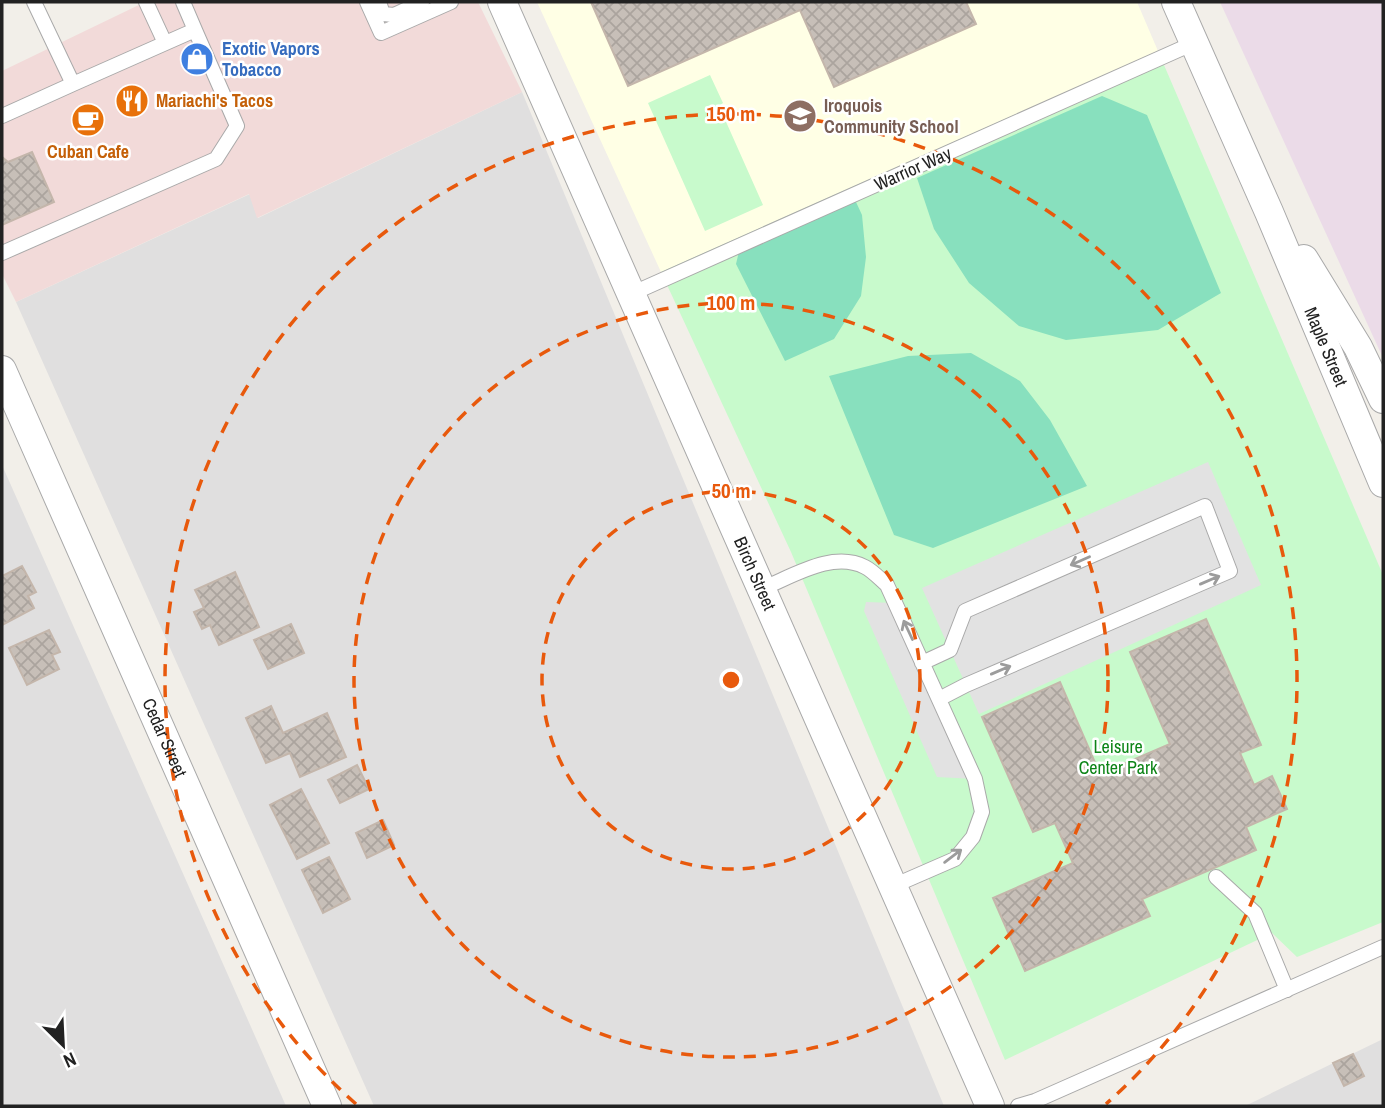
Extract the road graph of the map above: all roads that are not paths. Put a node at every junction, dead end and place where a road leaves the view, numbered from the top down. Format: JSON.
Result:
{"nodes":[{"id":1,"x":34,"y":2,"type":"edge"},
{"id":2,"x":146,"y":2,"type":"edge"},
{"id":3,"x":183,"y":2,"type":"edge"},
{"id":4,"x":367,"y":2,"type":"edge"},
{"id":5,"x":379,"y":2,"type":"edge"},
{"id":6,"x":422,"y":2,"type":"edge"},
{"id":7,"x":451,"y":2,"type":"edge"},
{"id":8,"x":502,"y":2,"type":"edge"},
{"id":9,"x":1176,"y":2,"type":"edge"},
{"id":10,"x":195,"y":30,"type":"junction"},
{"id":11,"x":166,"y":43,"type":"junction"},
{"id":12,"x":1194,"y":43,"type":"junction"},
{"id":13,"x":73,"y":84,"type":"junction"},
{"id":14,"x":2,"y":116,"type":"edge"},
{"id":15,"x":1269,"y":212,"type":"junction"},
{"id":16,"x":2,"y":253,"type":"edge"},
{"id":17,"x":631,"y":294,"type":"junction"},
{"id":18,"x":2,"y":370,"type":"edge"},
{"id":19,"x":1383,"y":399,"type":"edge"},
{"id":20,"x":1383,"y":483,"type":"edge"},
{"id":21,"x":761,"y":589,"type":"junction"},
{"id":22,"x":922,"y":663,"type":"junction"},
{"id":23,"x":939,"y":699,"type":"junction"},
{"id":24,"x":1216,"y":877,"type":"dead end"},
{"id":25,"x":892,"y":886,"type":"junction"},
{"id":26,"x":1383,"y":947,"type":"edge"},
{"id":27,"x":1287,"y":990,"type":"junction"},
{"id":28,"x":327,"y":1106,"type":"edge"},
{"id":29,"x":990,"y":1106,"type":"edge"},
{"id":30,"x":1018,"y":1106,"type":"edge"}],
"edges":[{"from":1,"to":13,"type":"lane"},
{"from":2,"to":11,"type":"lane"},
{"from":3,"to":10,"type":"lane"},
{"from":4,"to":7,"type":"lane"},
{"from":5,"to":6,"type":"lane"},
{"from":8,"to":17,"type":"street","name":"Birch Street"},
{"from":9,"to":12,"type":"street","name":"Maple Street"},
{"from":10,"to":11,"type":"lane"},
{"from":10,"to":16,"type":"lane"},
{"from":11,"to":13,"type":"lane"},
{"from":12,"to":15,"type":"street","name":"Maple Street"},
{"from":12,"to":17,"type":"lane","name":"Warrior Way"},
{"from":13,"to":14,"type":"lane"},
{"from":15,"to":19,"type":"street","name":"Maple Street"},
{"from":15,"to":20,"type":"street","name":"Maple Street"},
{"from":17,"to":21,"type":"street","name":"Birch Street"},
{"from":18,"to":28,"type":"street","name":"Cedar Street"},
{"from":22,"to":21,"type":"lane","one_way":true},
{"from":21,"to":25,"type":"street","name":"Birch Street"},
{"from":22,"to":23,"type":"lane"},
{"from":23,"to":22,"type":"lane","one_way":true},
{"from":25,"to":23,"type":"lane","one_way":true},
{"from":24,"to":27,"type":"lane"},
{"from":25,"to":29,"type":"street","name":"Birch Street"},
{"from":26,"to":27,"type":"lane"},
{"from":27,"to":30,"type":"lane"}]}
